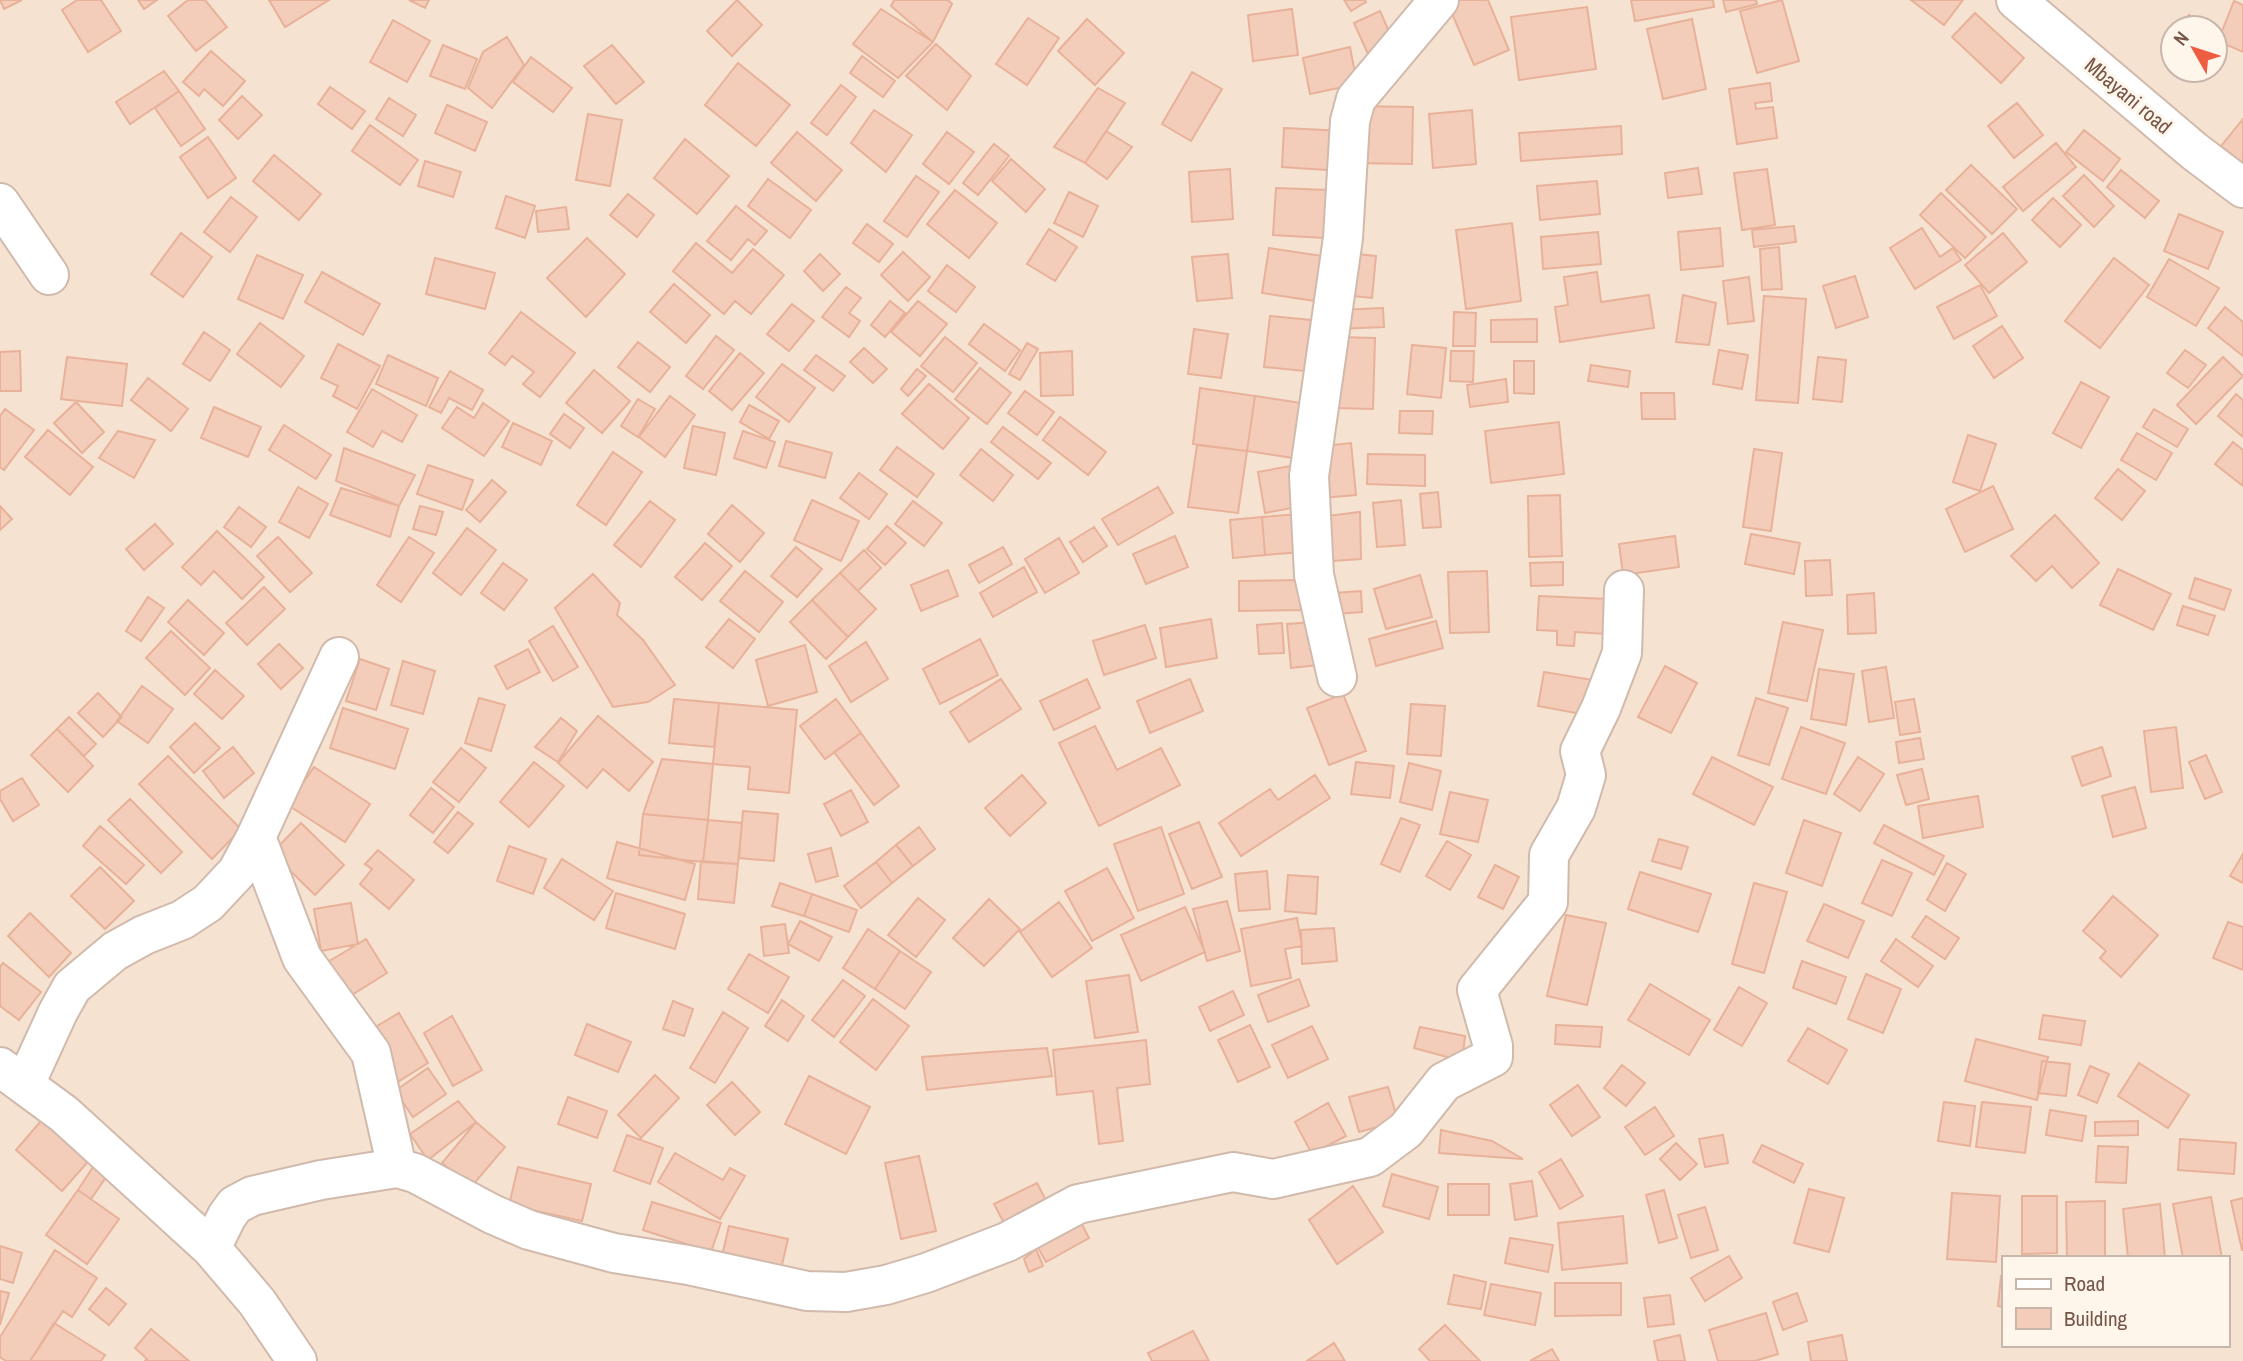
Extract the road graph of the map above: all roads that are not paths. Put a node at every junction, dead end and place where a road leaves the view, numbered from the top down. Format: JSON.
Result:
{"nodes":[{"id":1,"x":1439,"y":0,"type":"edge"},
{"id":2,"x":2016,"y":0,"type":"edge"},
{"id":3,"x":2243,"y":188,"type":"edge"},
{"id":4,"x":0,"y":202,"type":"edge"},
{"id":5,"x":49,"y":275,"type":"dead end"},
{"id":6,"x":1624,"y":590,"type":"dead end"},
{"id":7,"x":339,"y":657,"type":"dead end"},
{"id":8,"x":1337,"y":677,"type":"dead end"},
{"id":9,"x":256,"y":837,"type":"junction"},
{"id":10,"x":13,"y":1075,"type":"edge"},
{"id":11,"x":397,"y":1168,"type":"junction"},
{"id":12,"x":211,"y":1248,"type":"junction"},
{"id":13,"x":297,"y":1361,"type":"edge"}],
"edges":[{"from":1,"to":8,"type":"street"},
{"from":2,"to":3,"type":"street","name":"Mbayani road"},
{"from":4,"to":5,"type":"street"},
{"from":6,"to":11,"type":"street"},
{"from":7,"to":9,"type":"street"},
{"from":9,"to":10,"type":"street"},
{"from":9,"to":11,"type":"street"},
{"from":10,"to":12,"type":"street"},
{"from":11,"to":12,"type":"street"},
{"from":12,"to":13,"type":"street"}]}
